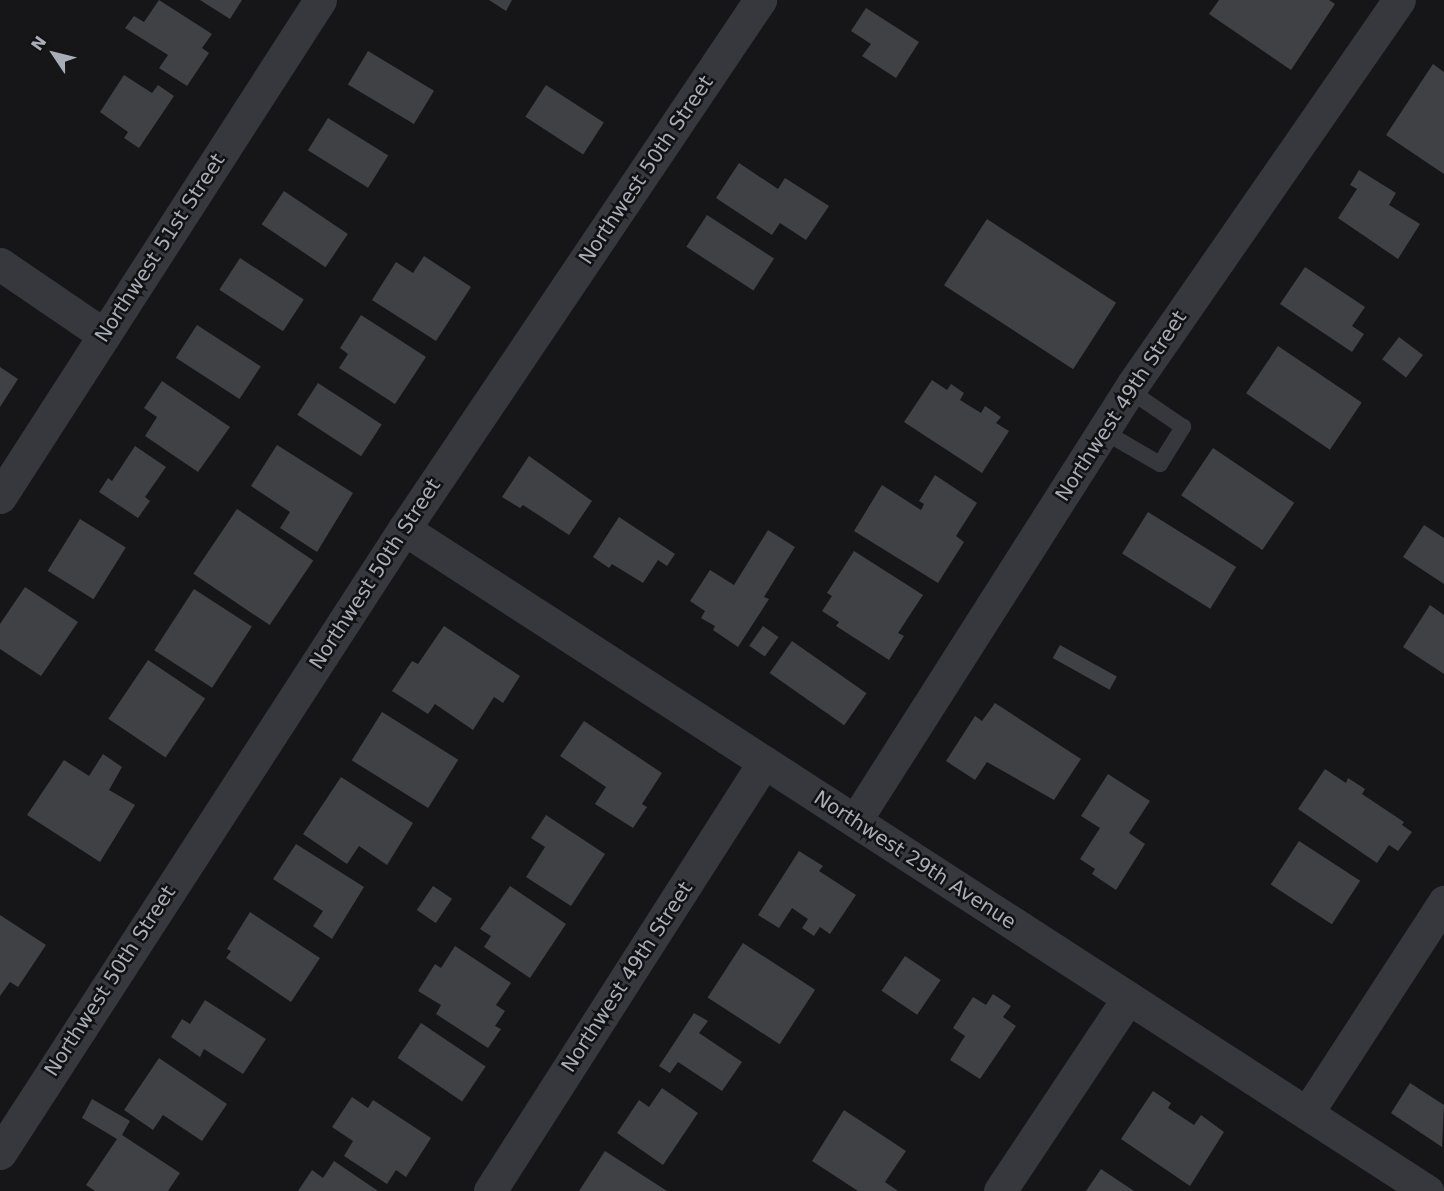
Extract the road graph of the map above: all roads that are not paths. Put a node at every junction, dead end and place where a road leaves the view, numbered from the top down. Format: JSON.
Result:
{"nodes":[{"id":1,"x":320,"y":0,"type":"edge"},
{"id":2,"x":759,"y":0,"type":"edge"},
{"id":3,"x":1399,"y":0,"type":"edge"},
{"id":4,"x":0,"y":264,"type":"edge"},
{"id":5,"x":104,"y":335,"type":"junction"},
{"id":6,"x":1130,"y":390,"type":"junction"},
{"id":7,"x":1103,"y":431,"type":"junction"},
{"id":8,"x":0,"y":497,"type":"edge"},
{"id":9,"x":404,"y":529,"type":"junction"},
{"id":10,"x":764,"y":762,"type":"junction"},
{"id":11,"x":855,"y":821,"type":"junction"},
{"id":12,"x":1444,"y":902,"type":"edge"},
{"id":13,"x":1128,"y":998,"type":"junction"},
{"id":14,"x":1307,"y":1113,"type":"junction"},
{"id":15,"x":0,"y":1153,"type":"edge"},
{"id":16,"x":490,"y":1191,"type":"edge"},
{"id":17,"x":1000,"y":1191,"type":"edge"},
{"id":18,"x":1427,"y":1191,"type":"edge"}],
"edges":[{"from":1,"to":5,"type":"street","name":"Northwest 51st Street"},
{"from":2,"to":9,"type":"street","name":"Northwest 50th Street"},
{"from":3,"to":6,"type":"street","name":"Northwest 49th Street"},
{"from":4,"to":5,"type":"street"},
{"from":5,"to":8,"type":"street","name":"Northwest 51st Street"},
{"from":6,"to":7,"type":"street","name":"Northwest 49th Street"},
{"from":6,"to":7,"type":"lane"},
{"from":7,"to":11,"type":"street","name":"Northwest 49th Street"},
{"from":9,"to":10,"type":"street","name":"Northwest 29th Avenue"},
{"from":9,"to":15,"type":"street","name":"Northwest 50th Street"},
{"from":10,"to":11,"type":"street","name":"Northwest 29th Avenue"},
{"from":10,"to":16,"type":"street","name":"Northwest 49th Street"},
{"from":11,"to":13,"type":"street","name":"Northwest 29th Avenue"},
{"from":12,"to":14,"type":"street"},
{"from":13,"to":14,"type":"street","name":"Northwest 29th Avenue"},
{"from":13,"to":17,"type":"street"},
{"from":14,"to":18,"type":"street","name":"Northwest 29th Avenue"}]}
